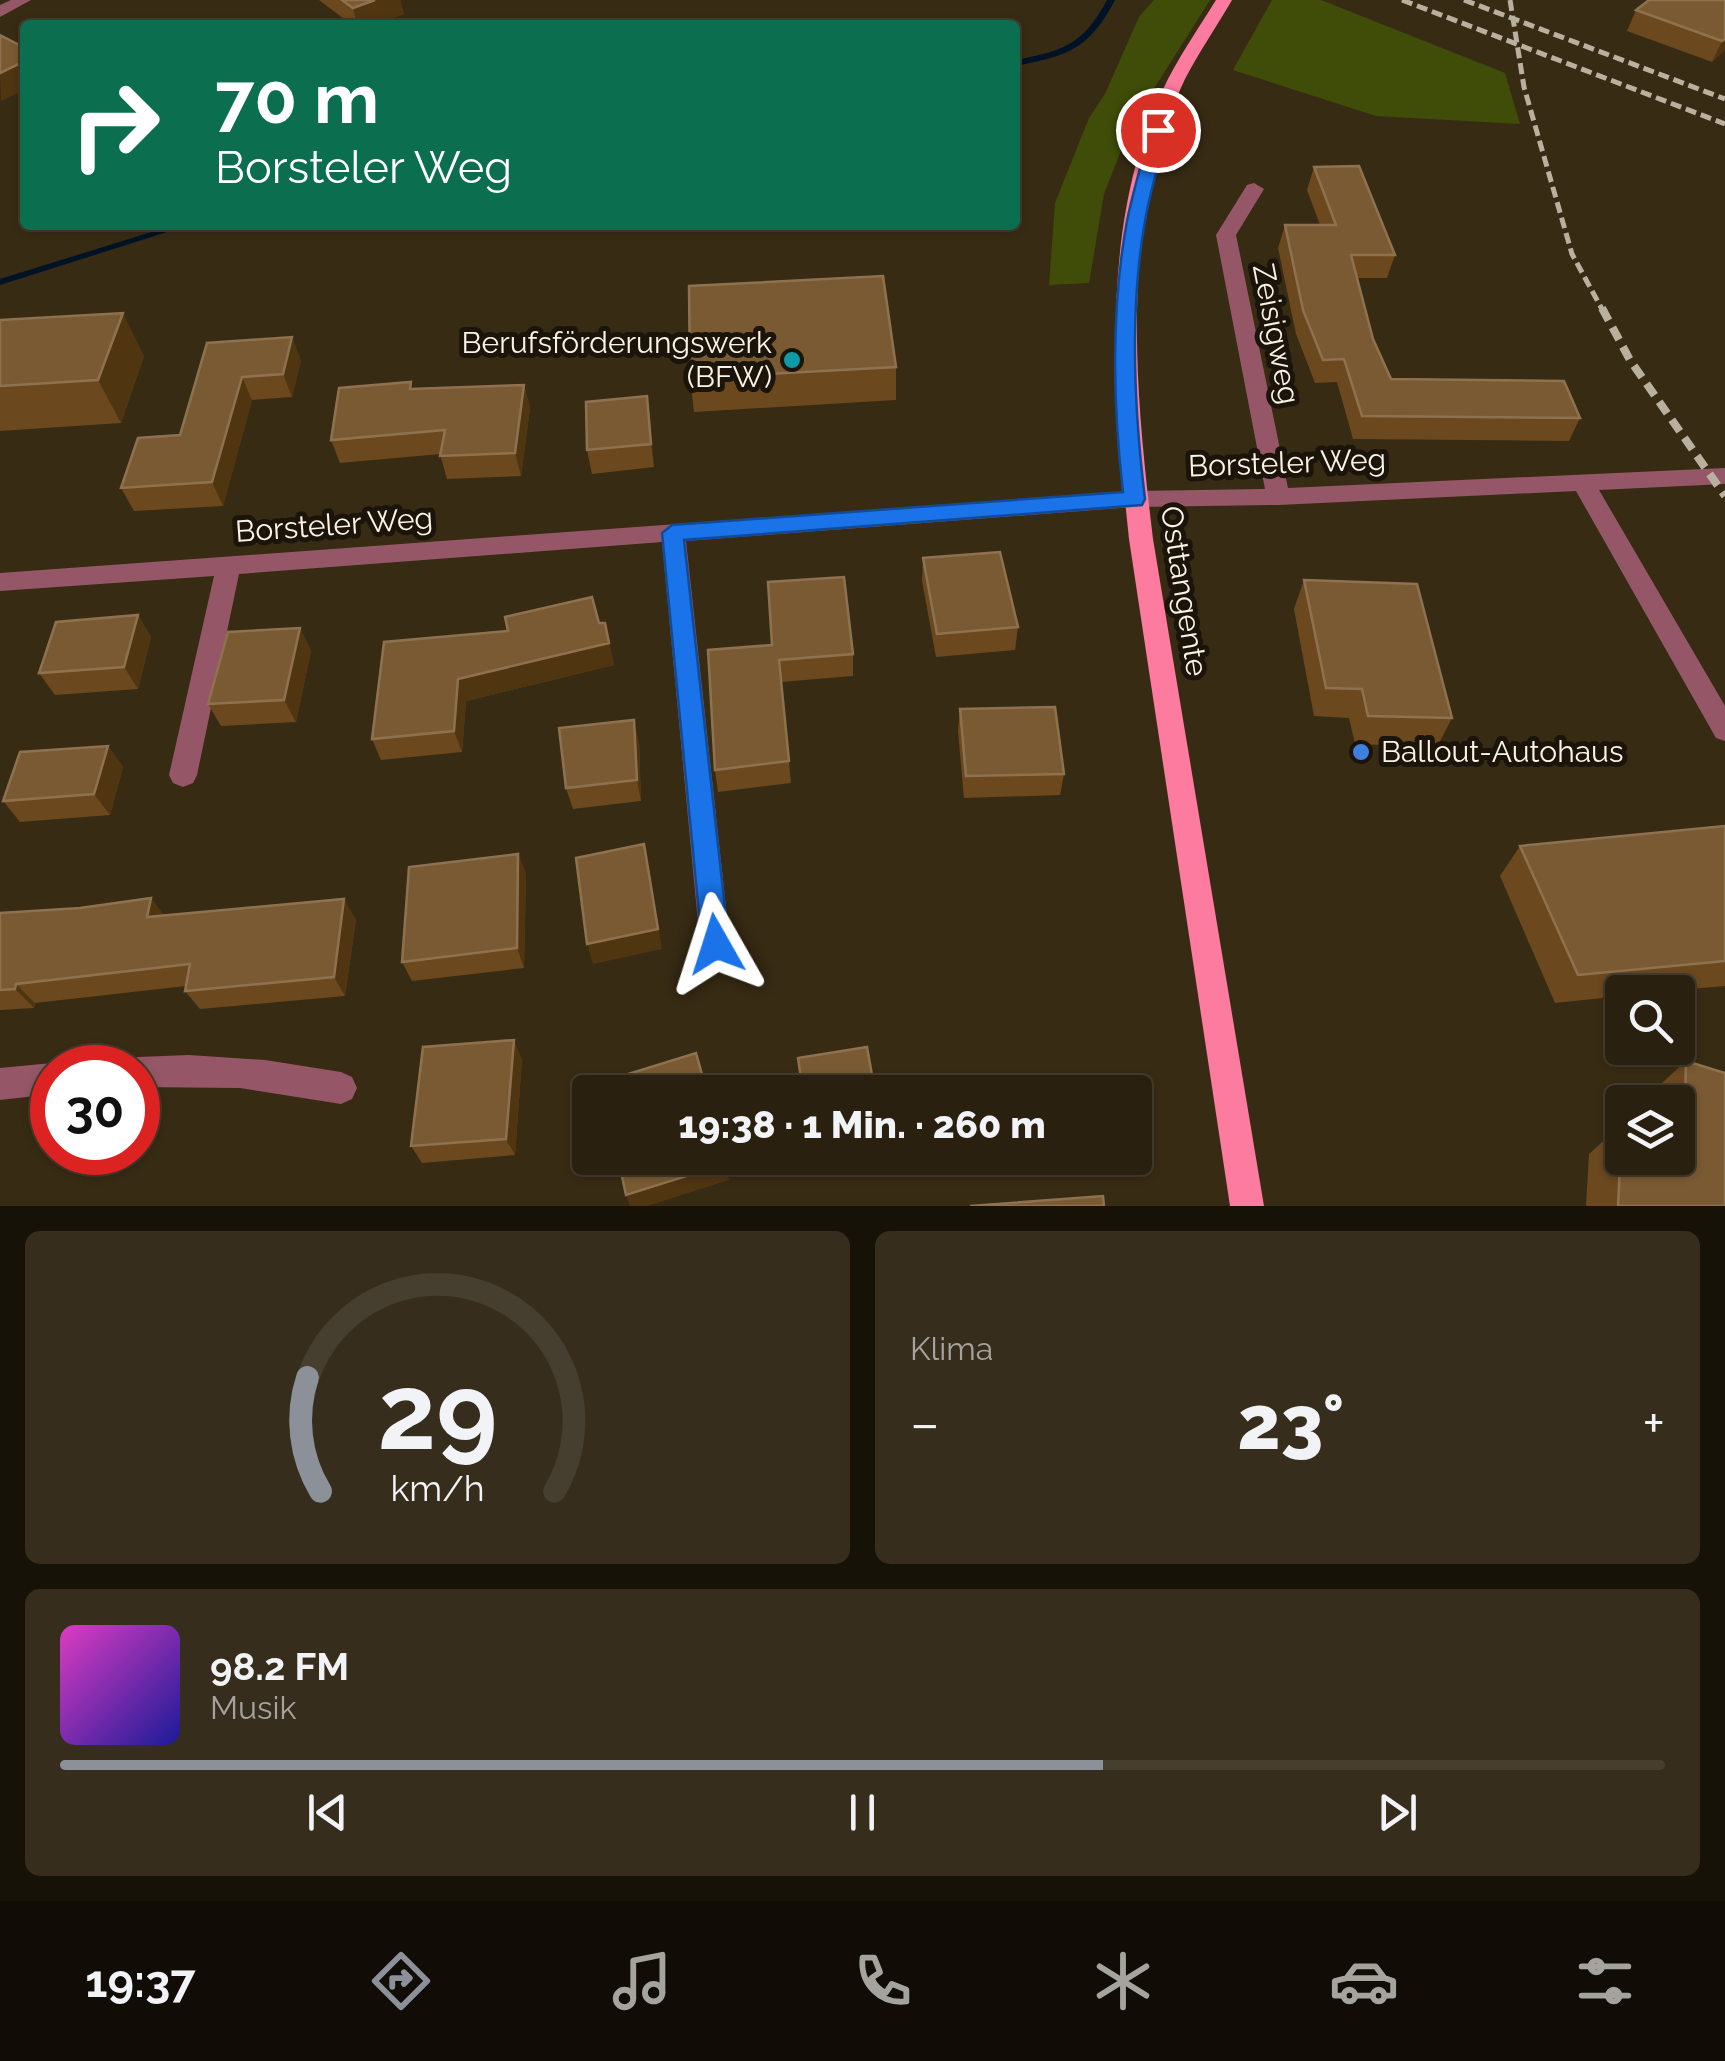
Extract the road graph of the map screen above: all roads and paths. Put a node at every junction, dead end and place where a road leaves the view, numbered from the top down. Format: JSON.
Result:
{"nodes":[{"id":1,"x":24,"y":0,"type":"edge"},
{"id":2,"x":1224,"y":0,"type":"edge"},
{"id":3,"x":0,"y":12,"type":"edge"},
{"id":4,"x":1254,"y":189,"type":"dead end"},
{"id":5,"x":1725,"y":476,"type":"edge"},
{"id":6,"x":1584,"y":483,"type":"junction"},
{"id":7,"x":1278,"y":497,"type":"junction"},
{"id":8,"x":1134,"y":499,"type":"junction"},
{"id":9,"x":672,"y":533,"type":"junction"},
{"id":10,"x":228,"y":566,"type":"junction"},
{"id":11,"x":0,"y":582,"type":"edge"},
{"id":12,"x":1725,"y":730,"type":"edge"},
{"id":13,"x":183,"y":776,"type":"dead end"},
{"id":14,"x":716,"y":944,"type":"dead end"},
{"id":15,"x":160,"y":1070,"type":"edge"},
{"id":16,"x":30,"y":1081,"type":"edge"},
{"id":17,"x":0,"y":1084,"type":"edge"},
{"id":18,"x":341,"y":1088,"type":"dead end"},
{"id":19,"x":1247,"y":1206,"type":"edge"}],
"edges":[{"from":1,"to":3,"type":"street"},
{"from":2,"to":8,"type":"main road","name":"Osttangente"},
{"from":4,"to":7,"type":"street","name":"Zeisigweg"},
{"from":5,"to":6,"type":"street","name":"Borsteler Weg"},
{"from":6,"to":7,"type":"street","name":"Borsteler Weg"},
{"from":6,"to":12,"type":"street"},
{"from":7,"to":8,"type":"street","name":"Borsteler Weg"},
{"from":8,"to":9,"type":"street","name":"Borsteler Weg"},
{"from":8,"to":19,"type":"main road","name":"Osttangente"},
{"from":9,"to":10,"type":"street","name":"Borsteler Weg"},
{"from":9,"to":14,"type":"street"},
{"from":10,"to":11,"type":"street","name":"Borsteler Weg"},
{"from":10,"to":13,"type":"street"},
{"from":15,"to":18,"type":"street"},
{"from":16,"to":17,"type":"street"}]}
